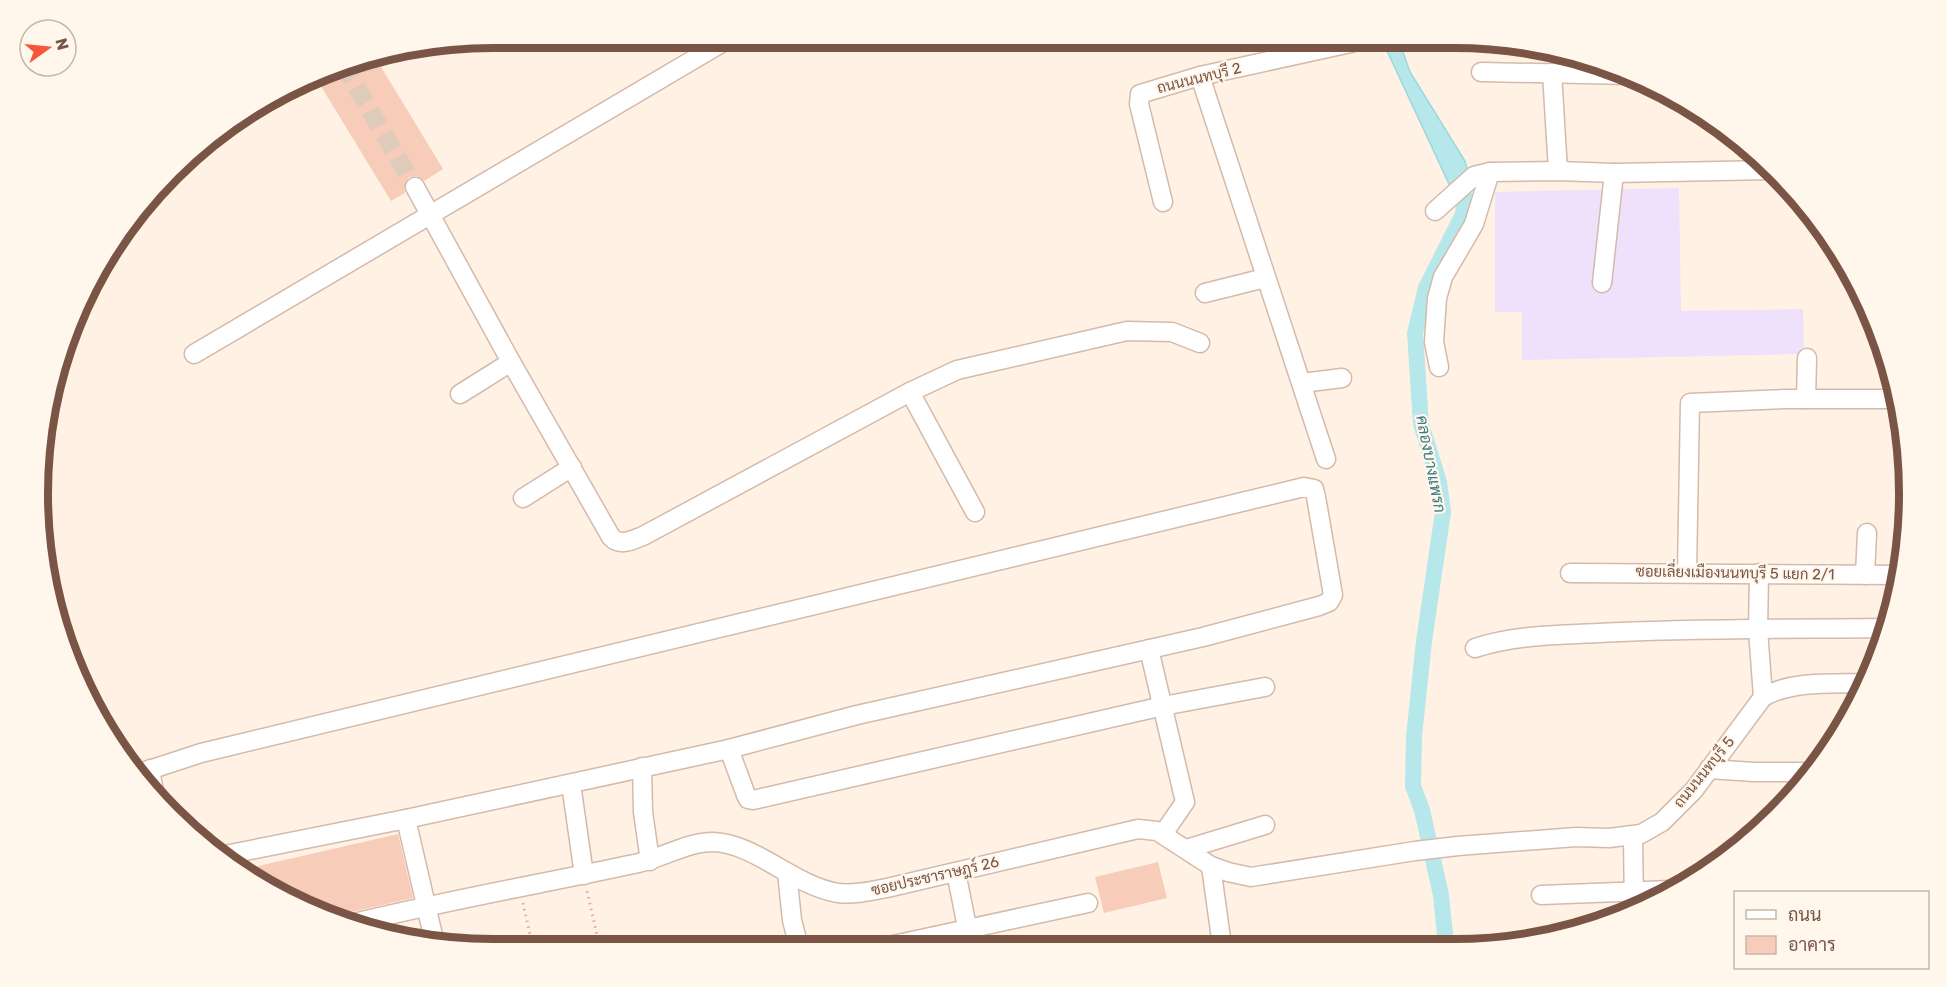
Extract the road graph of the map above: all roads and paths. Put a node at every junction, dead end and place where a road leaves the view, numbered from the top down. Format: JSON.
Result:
{"nodes":[{"id":1,"x":713,"y":48,"type":"edge"},
{"id":2,"x":1328,"y":48,"type":"edge"},
{"id":3,"x":1481,"y":72,"type":"dead end"},
{"id":4,"x":1552,"y":73,"type":"junction"},
{"id":5,"x":1603,"y":74,"type":"edge"},
{"id":6,"x":1200,"y":76,"type":"junction"},
{"id":7,"x":1760,"y":170,"type":"edge"},
{"id":8,"x":1558,"y":171,"type":"junction"},
{"id":9,"x":1614,"y":173,"type":"junction"},
{"id":10,"x":1482,"y":174,"type":"junction"},
{"id":11,"x":415,"y":187,"type":"tunnel mouth"},
{"id":12,"x":1163,"y":202,"type":"dead end"},
{"id":13,"x":1435,"y":211,"type":"dead end"},
{"id":14,"x":430,"y":215,"type":"junction"},
{"id":15,"x":1265,"y":278,"type":"junction"},
{"id":16,"x":1602,"y":284,"type":"dead end"},
{"id":17,"x":1205,"y":293,"type":"dead end"},
{"id":18,"x":1200,"y":343,"type":"dead end"},
{"id":19,"x":194,"y":354,"type":"dead end"},
{"id":20,"x":1808,"y":358,"type":"dead end"},
{"id":21,"x":511,"y":362,"type":"junction"},
{"id":22,"x":1439,"y":367,"type":"dead end"},
{"id":23,"x":1342,"y":378,"type":"dead end"},
{"id":24,"x":1302,"y":383,"type":"junction"},
{"id":25,"x":910,"y":392,"type":"junction"},
{"id":26,"x":460,"y":394,"type":"dead end"},
{"id":27,"x":1806,"y":399,"type":"junction"},
{"id":28,"x":1888,"y":399,"type":"edge"},
{"id":29,"x":1326,"y":459,"type":"dead end"},
{"id":30,"x":572,"y":467,"type":"junction"},
{"id":31,"x":523,"y":498,"type":"dead end"},
{"id":32,"x":975,"y":512,"type":"dead end"},
{"id":33,"x":1867,"y":533,"type":"dead end"},
{"id":34,"x":1687,"y":572,"type":"junction"},
{"id":35,"x":1570,"y":573,"type":"dead end"},
{"id":36,"x":1759,"y":573,"type":"junction"},
{"id":37,"x":1865,"y":575,"type":"junction"},
{"id":38,"x":1891,"y":575,"type":"edge"},
{"id":39,"x":1878,"y":628,"type":"edge"},
{"id":40,"x":1758,"y":630,"type":"junction"},
{"id":41,"x":1475,"y":648,"type":"dead end"},
{"id":42,"x":1149,"y":649,"type":"junction"},
{"id":43,"x":1856,"y":683,"type":"edge"},
{"id":44,"x":1265,"y":687,"type":"dead end"},
{"id":45,"x":1763,"y":697,"type":"junction"},
{"id":46,"x":1163,"y":706,"type":"junction"},
{"id":47,"x":729,"y":749,"type":"junction"},
{"id":48,"x":642,"y":767,"type":"junction"},
{"id":49,"x":1709,"y":769,"type":"junction"},
{"id":50,"x":145,"y":771,"type":"edge"},
{"id":51,"x":1801,"y":772,"type":"edge"},
{"id":52,"x":571,"y":784,"type":"junction"},
{"id":53,"x":406,"y":819,"type":"junction"},
{"id":54,"x":1265,"y":825,"type":"dead end"},
{"id":55,"x":1163,"y":834,"type":"junction"},
{"id":56,"x":1633,"y":836,"type":"junction"},
{"id":57,"x":1186,"y":849,"type":"junction"},
{"id":58,"x":1415,"y":851,"type":"joint"},
{"id":59,"x":231,"y":854,"type":"edge"},
{"id":60,"x":650,"y":861,"type":"junction"},
{"id":61,"x":1211,"y":866,"type":"junction"},
{"id":62,"x":956,"y":872,"type":"junction"},
{"id":63,"x":787,"y":873,"type":"junction"},
{"id":64,"x":584,"y":875,"type":"junction"},
{"id":65,"x":520,"y":888,"type":"junction"},
{"id":66,"x":1656,"y":890,"type":"edge"},
{"id":67,"x":1633,"y":891,"type":"junction"},
{"id":68,"x":1541,"y":896,"type":"dead end"},
{"id":69,"x":1633,"y":901,"type":"edge"},
{"id":70,"x":1088,"y":903,"type":"dead end"},
{"id":71,"x":426,"y":906,"type":"junction"},
{"id":72,"x":366,"y":920,"type":"edge"},
{"id":73,"x":968,"y":929,"type":"junction"},
{"id":74,"x":433,"y":935,"type":"edge"},
{"id":75,"x":531,"y":939,"type":"edge"},
{"id":76,"x":598,"y":939,"type":"edge"},
{"id":77,"x":797,"y":939,"type":"edge"},
{"id":78,"x":921,"y":939,"type":"edge"},
{"id":79,"x":970,"y":939,"type":"edge"},
{"id":80,"x":1221,"y":939,"type":"edge"}],
"edges":[{"from":1,"to":14,"type":"street"},
{"from":2,"to":6,"type":"street","name":"ถนนนนทบุรี 2"},
{"from":3,"to":4,"type":"street"},
{"from":4,"to":5,"type":"street"},
{"from":4,"to":8,"type":"street"},
{"from":6,"to":12,"type":"street","name":"ถนนนนทบุรี 2"},
{"from":6,"to":15,"type":"street"},
{"from":7,"to":9,"type":"street"},
{"from":8,"to":9,"type":"street"},
{"from":8,"to":10,"type":"street"},
{"from":9,"to":16,"type":"street"},
{"from":10,"to":13,"type":"street"},
{"from":10,"to":22,"type":"street"},
{"from":11,"to":14,"type":"street"},
{"from":14,"to":19,"type":"street"},
{"from":14,"to":21,"type":"street"},
{"from":15,"to":17,"type":"street"},
{"from":15,"to":24,"type":"street"},
{"from":18,"to":25,"type":"street"},
{"from":20,"to":27,"type":"street"},
{"from":21,"to":26,"type":"street"},
{"from":21,"to":30,"type":"street"},
{"from":23,"to":24,"type":"street"},
{"from":24,"to":29,"type":"street"},
{"from":25,"to":30,"type":"street"},
{"from":25,"to":32,"type":"street"},
{"from":27,"to":28,"type":"street"},
{"from":27,"to":34,"type":"street"},
{"from":30,"to":31,"type":"street"},
{"from":33,"to":37,"type":"street"},
{"from":34,"to":35,"type":"street","name":"ซอยเลี่ยงเมืองนนทบุรี 5 แยก 2/1"},
{"from":34,"to":36,"type":"street","name":"ซอยเลี่ยงเมืองนนทบุรี 5 แยก 2/1"},
{"from":36,"to":37,"type":"street","name":"ซอยเลี่ยงเมืองนนทบุรี 5 แยก 2/1"},
{"from":36,"to":40,"type":"street"},
{"from":37,"to":38,"type":"street","name":"ซอยเลี่ยงเมืองนนทบุรี 5 แยก 2/1"},
{"from":39,"to":40,"type":"street"},
{"from":40,"to":41,"type":"street"},
{"from":40,"to":45,"type":"street"},
{"from":42,"to":46,"type":"street"},
{"from":42,"to":47,"type":"street"},
{"from":42,"to":50,"type":"street"},
{"from":43,"to":45,"type":"street"},
{"from":44,"to":46,"type":"street"},
{"from":45,"to":49,"type":"street","name":"ถนนนนทบุรี 5"},
{"from":46,"to":47,"type":"street"},
{"from":46,"to":55,"type":"street"},
{"from":47,"to":48,"type":"street"},
{"from":48,"to":52,"type":"street"},
{"from":48,"to":60,"type":"street"},
{"from":49,"to":51,"type":"street"},
{"from":49,"to":56,"type":"street","name":"ถนนนนทบุรี 5"},
{"from":52,"to":53,"type":"street"},
{"from":52,"to":64,"type":"street"},
{"from":53,"to":59,"type":"street"},
{"from":53,"to":71,"type":"street"},
{"from":54,"to":57,"type":"street"},
{"from":55,"to":57,"type":"street","name":"ซอยประชาราษฎร์ 26"},
{"from":55,"to":62,"type":"street","name":"ซอยประชาราษฎร์ 26"},
{"from":56,"to":58,"type":"street","name":"ถนนนนทบุรี 5"},
{"from":56,"to":67,"type":"street"},
{"from":57,"to":61,"type":"street","name":"ซอยประชาราษฎร์ 26"},
{"from":58,"to":61,"type":"street","name":"ซอยประชาราษฎร์ 26"},
{"from":60,"to":63,"type":"street","name":"ซอยประชาราษฎร์ 26"},
{"from":60,"to":64,"type":"street","name":"ซอยประชาราษฎร์ 26"},
{"from":61,"to":80,"type":"street"},
{"from":62,"to":63,"type":"street","name":"ซอยประชาราษฎร์ 26"},
{"from":62,"to":73,"type":"street"},
{"from":63,"to":77,"type":"street"},
{"from":64,"to":65,"type":"street","name":"ซอยประชาราษฎร์ 26"},
{"from":64,"to":76,"type":"path"},
{"from":65,"to":71,"type":"street","name":"ซอยประชาราษฎร์ 26"},
{"from":65,"to":75,"type":"path"},
{"from":66,"to":67,"type":"street"},
{"from":67,"to":68,"type":"street"},
{"from":67,"to":69,"type":"street"},
{"from":70,"to":73,"type":"street"},
{"from":71,"to":72,"type":"street","name":"ซอยประชาราษฎร์ 26"},
{"from":71,"to":74,"type":"street"},
{"from":73,"to":78,"type":"street"},
{"from":73,"to":79,"type":"street"}]}
